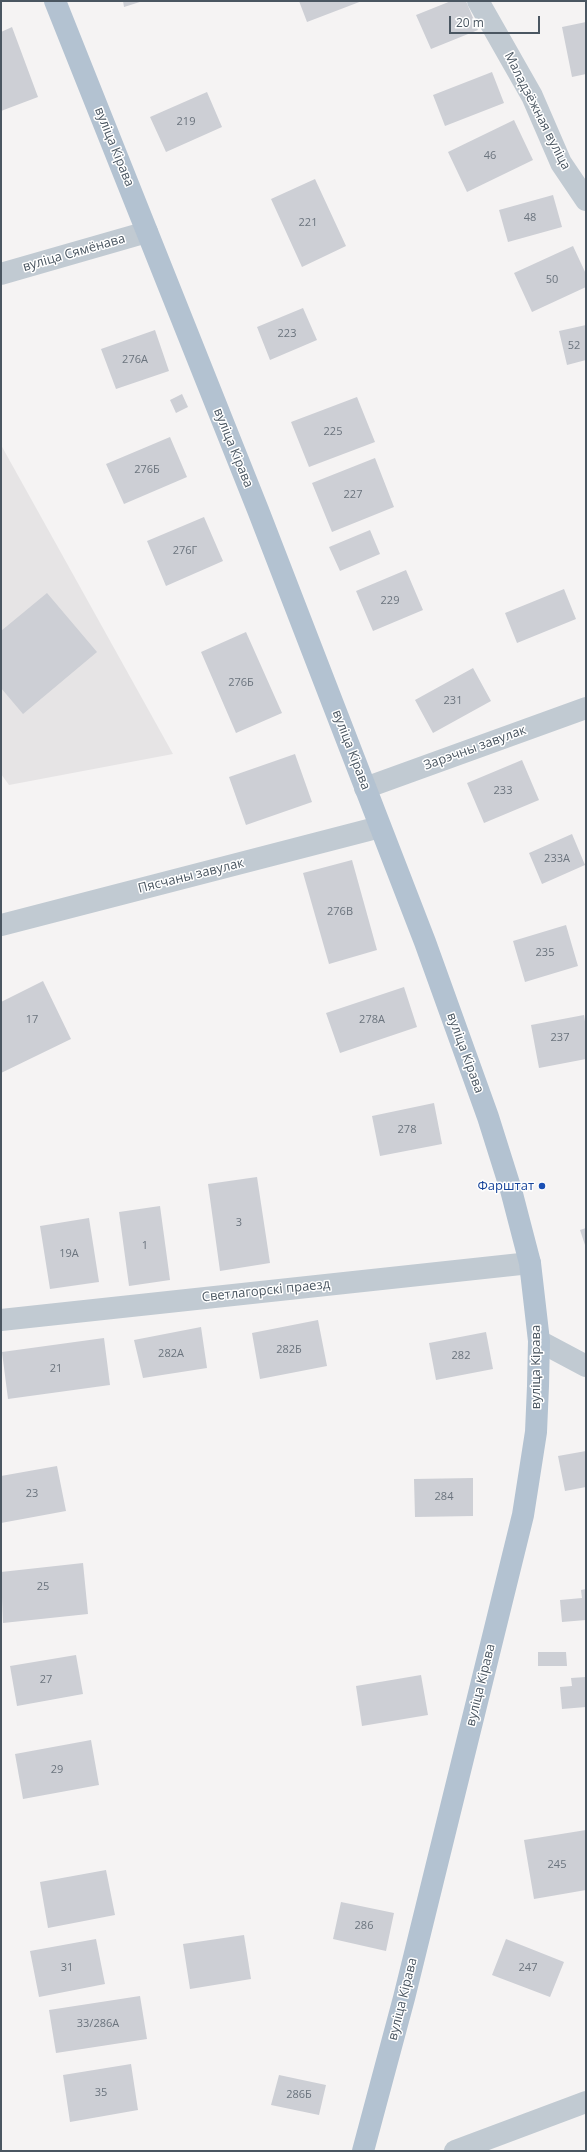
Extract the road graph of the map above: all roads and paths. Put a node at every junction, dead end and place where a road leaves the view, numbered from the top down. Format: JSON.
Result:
{"nodes":[{"id":1,"x":55,"y":1,"type":"edge"},
{"id":2,"x":478,"y":1,"type":"edge"},
{"id":3,"x":586,"y":200,"type":"edge"},
{"id":4,"x":148,"y":232,"type":"junction"},
{"id":5,"x":1,"y":274,"type":"edge"},
{"id":6,"x":586,"y":708,"type":"edge"},
{"id":7,"x":365,"y":788,"type":"junction"},
{"id":8,"x":380,"y":827,"type":"junction"},
{"id":9,"x":1,"y":925,"type":"edge"},
{"id":10,"x":530,"y":1263,"type":"junction"},
{"id":11,"x":1,"y":1320,"type":"edge"},
{"id":12,"x":539,"y":1341,"type":"junction"},
{"id":13,"x":586,"y":1366,"type":"edge"},
{"id":14,"x":586,"y":2102,"type":"edge"},
{"id":15,"x":363,"y":2151,"type":"edge"},
{"id":16,"x":455,"y":2151,"type":"edge"}],
"edges":[{"from":1,"to":4,"type":"main road","name":"вуліца Кірава"},
{"from":2,"to":3,"type":"street","name":"Маладзёжная вуліца"},
{"from":4,"to":5,"type":"street","name":"вуліца Сямёнава"},
{"from":4,"to":7,"type":"main road","name":"вуліца Кірава"},
{"from":6,"to":7,"type":"street","name":"Зарэчны завулак"},
{"from":7,"to":8,"type":"main road","name":"вуліца Кірава"},
{"from":8,"to":9,"type":"street","name":"Пясчаны завулак"},
{"from":8,"to":10,"type":"main road","name":"вуліца Кірава"},
{"from":10,"to":11,"type":"street","name":"Светлагорскі праезд"},
{"from":10,"to":12,"type":"main road","name":"вуліца Кірава"},
{"from":12,"to":13,"type":"street"},
{"from":12,"to":15,"type":"main road","name":"вуліца Кірава"},
{"from":14,"to":16,"type":"street"}]}
